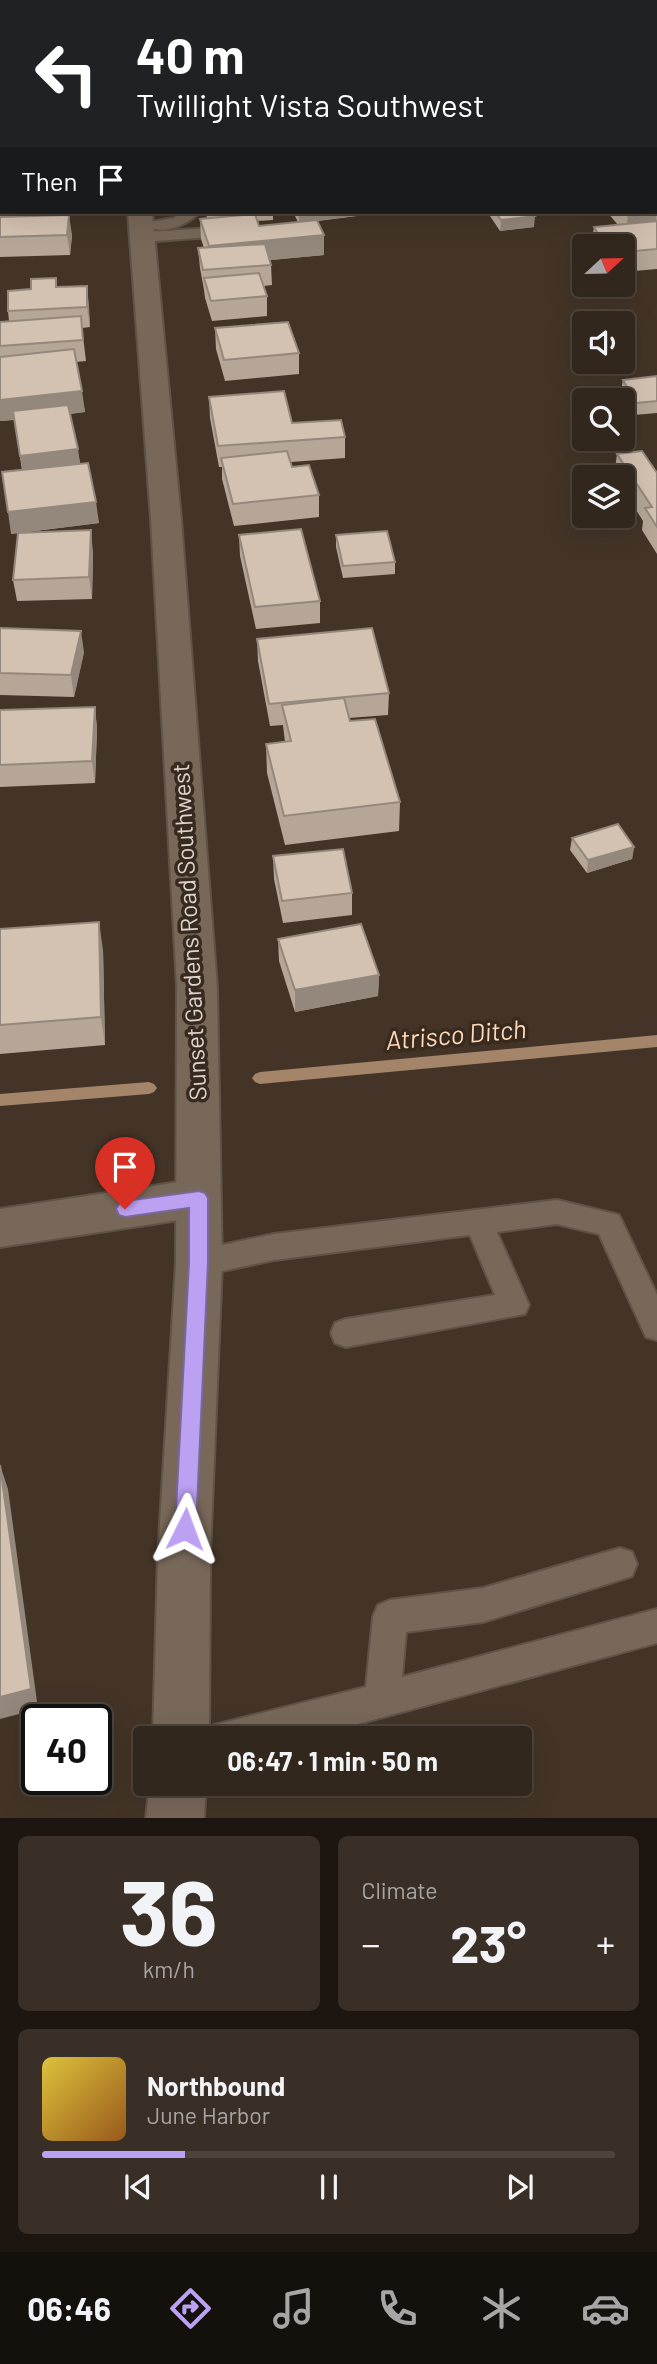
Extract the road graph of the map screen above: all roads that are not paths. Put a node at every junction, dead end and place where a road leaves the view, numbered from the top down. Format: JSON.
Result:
{"nodes":[{"id":1,"x":189,"y":214,"type":"edge"},
{"id":2,"x":141,"y":225,"type":"edge"},
{"id":3,"x":250,"y":231,"type":"edge"},
{"id":4,"x":198,"y":1186,"type":"junction"},
{"id":5,"x":479,"y":1222,"type":"junction"},
{"id":6,"x":0,"y":1228,"type":"edge"},
{"id":7,"x":199,"y":1263,"type":"junction"},
{"id":8,"x":657,"y":1327,"type":"edge"},
{"id":9,"x":346,"y":1333,"type":"dead end"},
{"id":10,"x":620,"y":1564,"type":"dead end"},
{"id":11,"x":657,"y":1626,"type":"edge"},
{"id":12,"x":382,"y":1701,"type":"junction"},
{"id":13,"x":181,"y":1726,"type":"edge"},
{"id":14,"x":285,"y":1726,"type":"edge"},
{"id":15,"x":177,"y":1796,"type":"edge"},
{"id":16,"x":175,"y":1818,"type":"edge"}],
"edges":[{"from":1,"to":2,"type":"lane"},
{"from":2,"to":3,"type":"lane"},
{"from":2,"to":4,"type":"street","name":"Sunset Gardens Road Southwest"},
{"from":4,"to":6,"type":"street"},
{"from":4,"to":7,"type":"street","name":"Sunset Gardens Road Southwest"},
{"from":5,"to":7,"type":"lane"},
{"from":5,"to":8,"type":"lane"},
{"from":5,"to":9,"type":"lane"},
{"from":7,"to":13,"type":"street","name":"Sunset Gardens Road Southwest"},
{"from":10,"to":12,"type":"lane"},
{"from":11,"to":12,"type":"lane"},
{"from":12,"to":14,"type":"lane"},
{"from":15,"to":16,"type":"street"}]}
